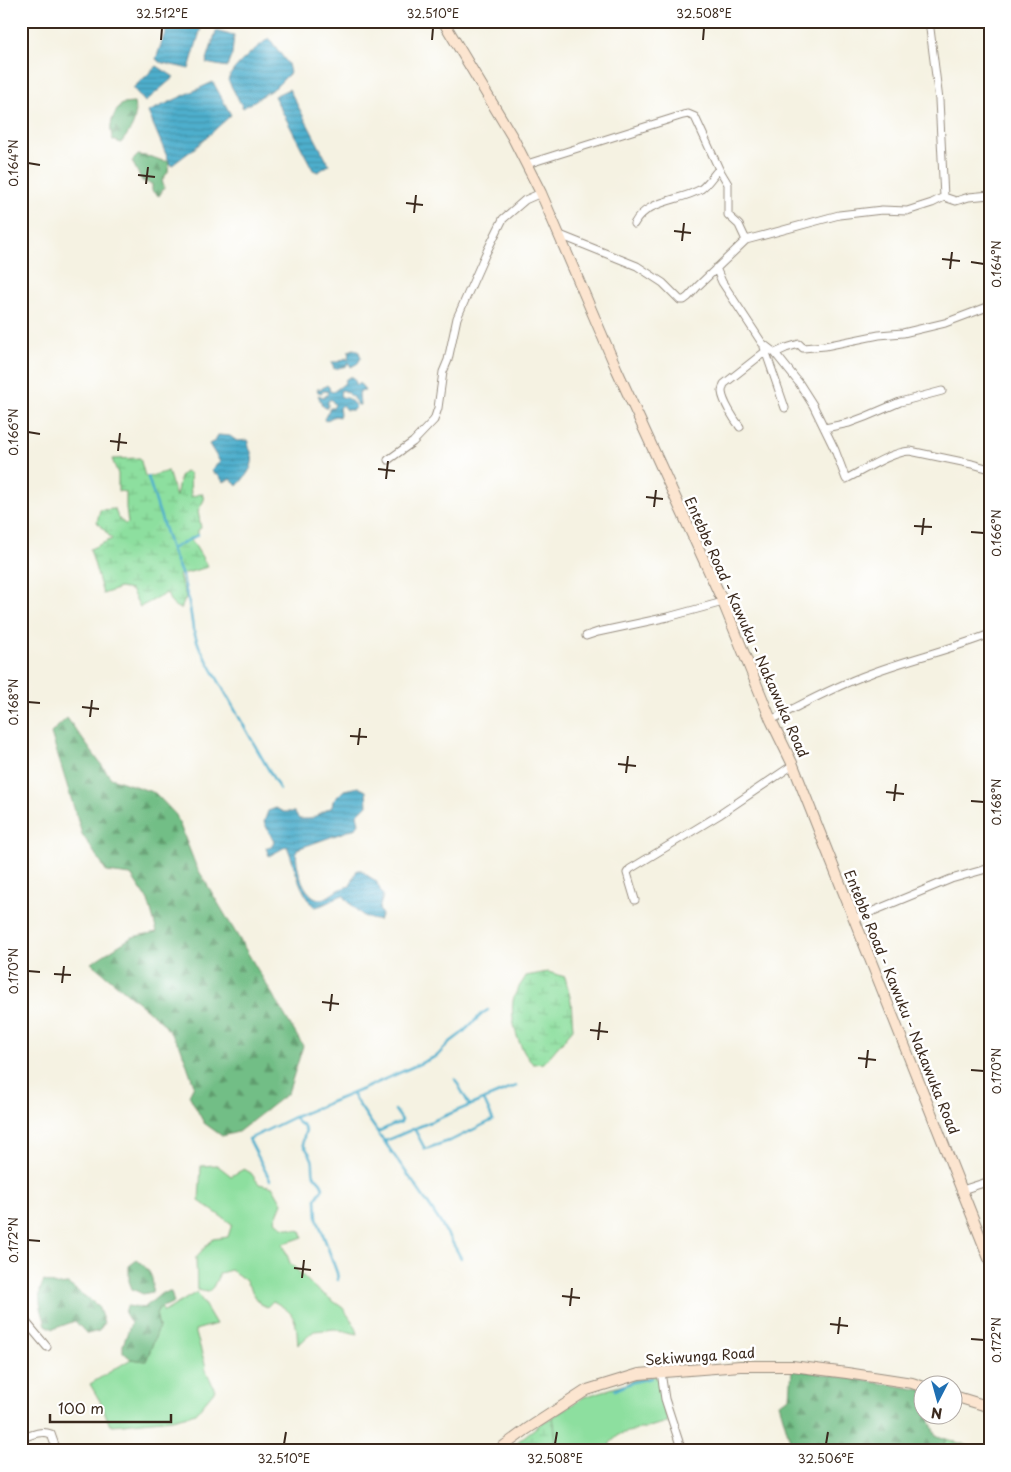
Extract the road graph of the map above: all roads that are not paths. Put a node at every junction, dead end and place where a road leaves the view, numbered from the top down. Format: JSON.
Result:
{"nodes":[{"id":1,"x":443,"y":21,"type":"edge"},
{"id":2,"x":929,"y":21,"type":"edge"},
{"id":3,"x":527,"y":164,"type":"junction"},
{"id":4,"x":719,"y":169,"type":"junction"},
{"id":5,"x":541,"y":193,"type":"junction"},
{"id":6,"x":990,"y":195,"type":"edge"},
{"id":7,"x":944,"y":197,"type":"junction"},
{"id":8,"x":634,"y":224,"type":"dead end"},
{"id":9,"x":560,"y":235,"type":"junction"},
{"id":10,"x":746,"y":240,"type":"junction"},
{"id":11,"x":716,"y":268,"type":"junction"},
{"id":12,"x":990,"y":306,"type":"edge"},
{"id":13,"x":762,"y":343,"type":"junction"},
{"id":14,"x":766,"y":351,"type":"junction"},
{"id":15,"x":775,"y":353,"type":"junction"},
{"id":16,"x":942,"y":391,"type":"dead end"},
{"id":17,"x":785,"y":408,"type":"dead end"},
{"id":18,"x":740,"y":427,"type":"dead end"},
{"id":19,"x":825,"y":428,"type":"junction"},
{"id":20,"x":388,"y":460,"type":"dead end"},
{"id":21,"x":990,"y":469,"type":"edge"},
{"id":22,"x":723,"y":602,"type":"junction"},
{"id":23,"x":990,"y":634,"type":"edge"},
{"id":24,"x":586,"y":636,"type":"dead end"},
{"id":25,"x":771,"y":720,"type":"junction"},
{"id":26,"x":793,"y":765,"type":"junction"},
{"id":27,"x":990,"y":868,"type":"edge"},
{"id":28,"x":635,"y":900,"type":"dead end"},
{"id":29,"x":854,"y":919,"type":"junction"},
{"id":30,"x":990,"y":1181,"type":"edge"},
{"id":31,"x":962,"y":1190,"type":"junction"},
{"id":32,"x":990,"y":1261,"type":"edge"},
{"id":33,"x":21,"y":1316,"type":"edge"},
{"id":34,"x":47,"y":1347,"type":"dead end"},
{"id":35,"x":661,"y":1372,"type":"junction"},
{"id":36,"x":914,"y":1384,"type":"edge"},
{"id":37,"x":964,"y":1399,"type":"edge"},
{"id":38,"x":990,"y":1407,"type":"edge"},
{"id":39,"x":21,"y":1438,"type":"edge"},
{"id":40,"x":58,"y":1451,"type":"edge"},
{"id":41,"x":496,"y":1451,"type":"edge"},
{"id":42,"x":682,"y":1451,"type":"edge"}],
"edges":[{"from":1,"to":3,"type":"main road","name":"Entebbe Road - Kawuku - Nakawuka Road"},
{"from":2,"to":7,"type":"street"},
{"from":3,"to":4,"type":"street"},
{"from":3,"to":5,"type":"main road","name":"Entebbe Road - Kawuku - Nakawuka Road"},
{"from":4,"to":8,"type":"street"},
{"from":4,"to":10,"type":"street"},
{"from":5,"to":9,"type":"main road","name":"Entebbe Road - Kawuku - Nakawuka Road"},
{"from":5,"to":20,"type":"street"},
{"from":6,"to":7,"type":"street"},
{"from":7,"to":10,"type":"street"},
{"from":9,"to":11,"type":"street"},
{"from":9,"to":22,"type":"main road","name":"Entebbe Road - Kawuku - Nakawuka Road"},
{"from":10,"to":11,"type":"street"},
{"from":11,"to":13,"type":"street"},
{"from":12,"to":15,"type":"street"},
{"from":13,"to":14,"type":"street"},
{"from":13,"to":15,"type":"street"},
{"from":14,"to":17,"type":"street"},
{"from":14,"to":18,"type":"street"},
{"from":15,"to":19,"type":"street"},
{"from":16,"to":19,"type":"street"},
{"from":19,"to":21,"type":"street"},
{"from":22,"to":24,"type":"street"},
{"from":22,"to":25,"type":"main road","name":"Entebbe Road - Kawuku - Nakawuka Road"},
{"from":23,"to":25,"type":"street"},
{"from":25,"to":26,"type":"main road","name":"Entebbe Road - Kawuku - Nakawuka Road"},
{"from":26,"to":28,"type":"street"},
{"from":26,"to":29,"type":"main road","name":"Entebbe Road - Kawuku - Nakawuka Road"},
{"from":27,"to":29,"type":"street"},
{"from":29,"to":31,"type":"main road","name":"Entebbe Road - Kawuku - Nakawuka Road"},
{"from":30,"to":31,"type":"street"},
{"from":31,"to":32,"type":"main road","name":"Entebbe Road - Kawuku - Nakawuka Road"},
{"from":33,"to":34,"type":"street"},
{"from":35,"to":36,"type":"main road","name":"Sekiwunga Road"},
{"from":35,"to":41,"type":"main road","name":"Sekiwunga Road"},
{"from":35,"to":42,"type":"street"},
{"from":37,"to":38,"type":"main road"},
{"from":39,"to":40,"type":"street"}]}
